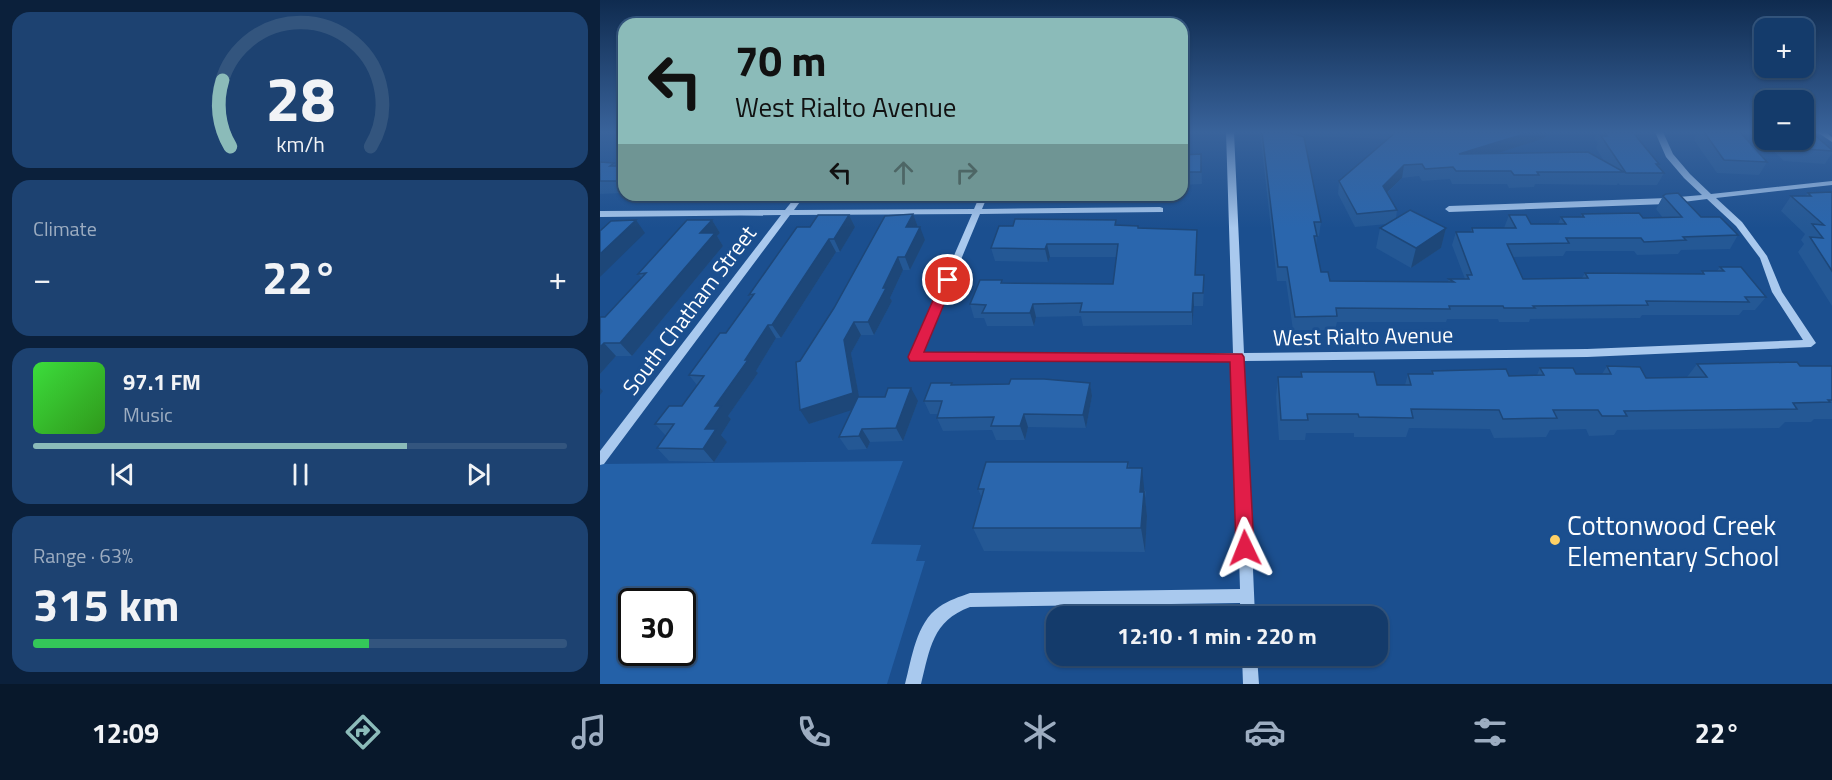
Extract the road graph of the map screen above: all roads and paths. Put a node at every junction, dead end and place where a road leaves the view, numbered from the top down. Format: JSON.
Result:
{"nodes":[{"id":1,"x":1231,"y":164,"type":"edge"},
{"id":2,"x":1677,"y":164,"type":"edge"},
{"id":3,"x":1832,"y":183,"type":"edge"},
{"id":4,"x":1709,"y":196,"type":"junction"},
{"id":5,"x":796,"y":201,"type":"edge"},
{"id":6,"x":982,"y":201,"type":"edge"},
{"id":7,"x":1449,"y":209,"type":"dead end"},
{"id":8,"x":1161,"y":210,"type":"dead end"},
{"id":9,"x":977,"y":212,"type":"junction"},
{"id":10,"x":787,"y":213,"type":"junction"},
{"id":11,"x":600,"y":214,"type":"edge"},
{"id":12,"x":1237,"y":357,"type":"junction"},
{"id":13,"x":600,"y":460,"type":"edge"},
{"id":14,"x":1247,"y":596,"type":"junction"},
{"id":15,"x":1248,"y":606,"type":"edge"},
{"id":16,"x":1250,"y":666,"type":"edge"},
{"id":17,"x":913,"y":684,"type":"edge"},
{"id":18,"x":1251,"y":684,"type":"edge"}],
"edges":[{"from":1,"to":12,"type":"street"},
{"from":2,"to":4,"type":"street"},
{"from":3,"to":4,"type":"street"},
{"from":4,"to":7,"type":"street"},
{"from":4,"to":12,"type":"street","name":"West Rialto Avenue"},
{"from":5,"to":10,"type":"street","name":"South Chatham Street"},
{"from":6,"to":9,"type":"street"},
{"from":8,"to":9,"type":"street"},
{"from":9,"to":10,"type":"street"},
{"from":9,"to":12,"type":"street","name":"West Rialto Avenue"},
{"from":10,"to":11,"type":"street"},
{"from":10,"to":13,"type":"street","name":"South Chatham Street"},
{"from":12,"to":14,"type":"street"},
{"from":14,"to":15,"type":"street"},
{"from":14,"to":17,"type":"street"},
{"from":16,"to":18,"type":"street"}]}
